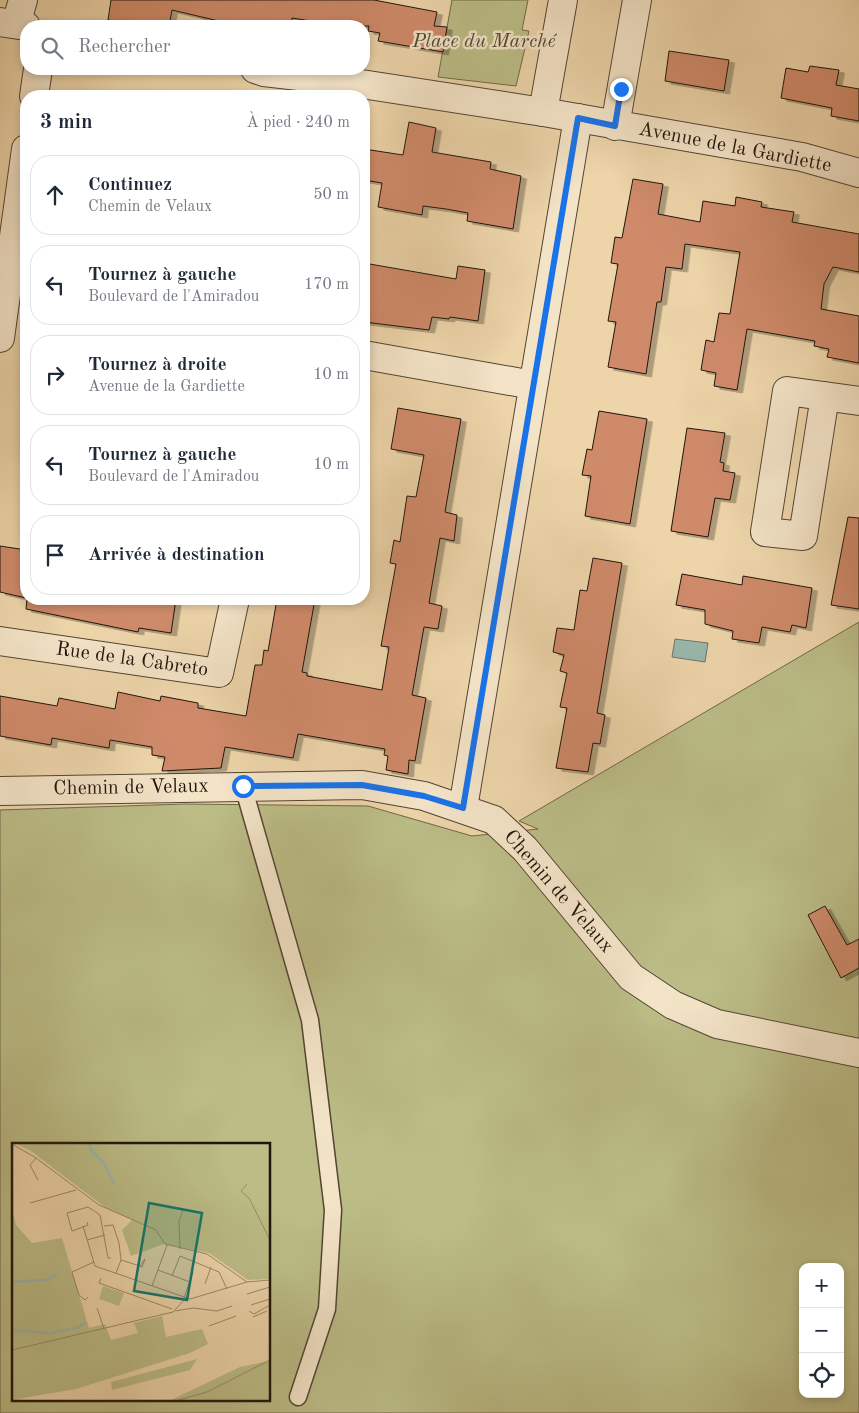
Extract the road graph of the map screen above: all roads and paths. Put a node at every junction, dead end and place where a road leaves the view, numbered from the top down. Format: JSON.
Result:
{"nodes":[{"id":1,"x":563,"y":0,"type":"edge"},
{"id":2,"x":637,"y":0,"type":"edge"},
{"id":3,"x":37,"y":75,"type":"edge"},
{"id":4,"x":287,"y":75,"type":"edge"},
{"id":5,"x":35,"y":90,"type":"edge"},
{"id":6,"x":543,"y":112,"type":"junction"},
{"id":7,"x":578,"y":118,"type":"junction"},
{"id":8,"x":615,"y":126,"type":"junction"},
{"id":9,"x":859,"y":173,"type":"edge"},
{"id":10,"x":20,"y":237,"type":"edge"},
{"id":11,"x":16,"y":295,"type":"edge"},
{"id":12,"x":0,"y":338,"type":"edge"},
{"id":13,"x":370,"y":356,"type":"edge"},
{"id":14,"x":533,"y":385,"type":"junction"},
{"id":15,"x":826,"y":396,"type":"junction"},
{"id":16,"x":859,"y":401,"type":"edge"},
{"id":17,"x":234,"y":605,"type":"edge"},
{"id":18,"x":0,"y":641,"type":"edge"},
{"id":19,"x":243,"y":786,"type":"junction"},
{"id":20,"x":0,"y":791,"type":"edge"},
{"id":21,"x":463,"y":808,"type":"junction"},
{"id":22,"x":859,"y":1053,"type":"edge"},
{"id":23,"x":298,"y":1397,"type":"dead end"}],
"edges":[{"from":1,"to":6,"type":"street"},
{"from":2,"to":8,"type":"street"},
{"from":3,"to":5,"type":"street"},
{"from":4,"to":6,"type":"street","name":"Avenue de la Gardiette"},
{"from":6,"to":7,"type":"street","name":"Avenue de la Gardiette"},
{"from":7,"to":8,"type":"street","name":"Avenue de la Gardiette"},
{"from":7,"to":14,"type":"street"},
{"from":8,"to":9,"type":"street","name":"Avenue de la Gardiette"},
{"from":10,"to":11,"type":"street"},
{"from":11,"to":12,"type":"street"},
{"from":13,"to":14,"type":"street"},
{"from":14,"to":21,"type":"street"},
{"from":15,"to":15,"type":"street"},
{"from":15,"to":16,"type":"street"},
{"from":17,"to":18,"type":"street","name":"Rue de la Cabreto"},
{"from":19,"to":20,"type":"street","name":"Chemin de Velaux"},
{"from":19,"to":21,"type":"street","name":"Chemin de Velaux"},
{"from":19,"to":23,"type":"lane"},
{"from":21,"to":22,"type":"street","name":"Chemin de Velaux"}]}
